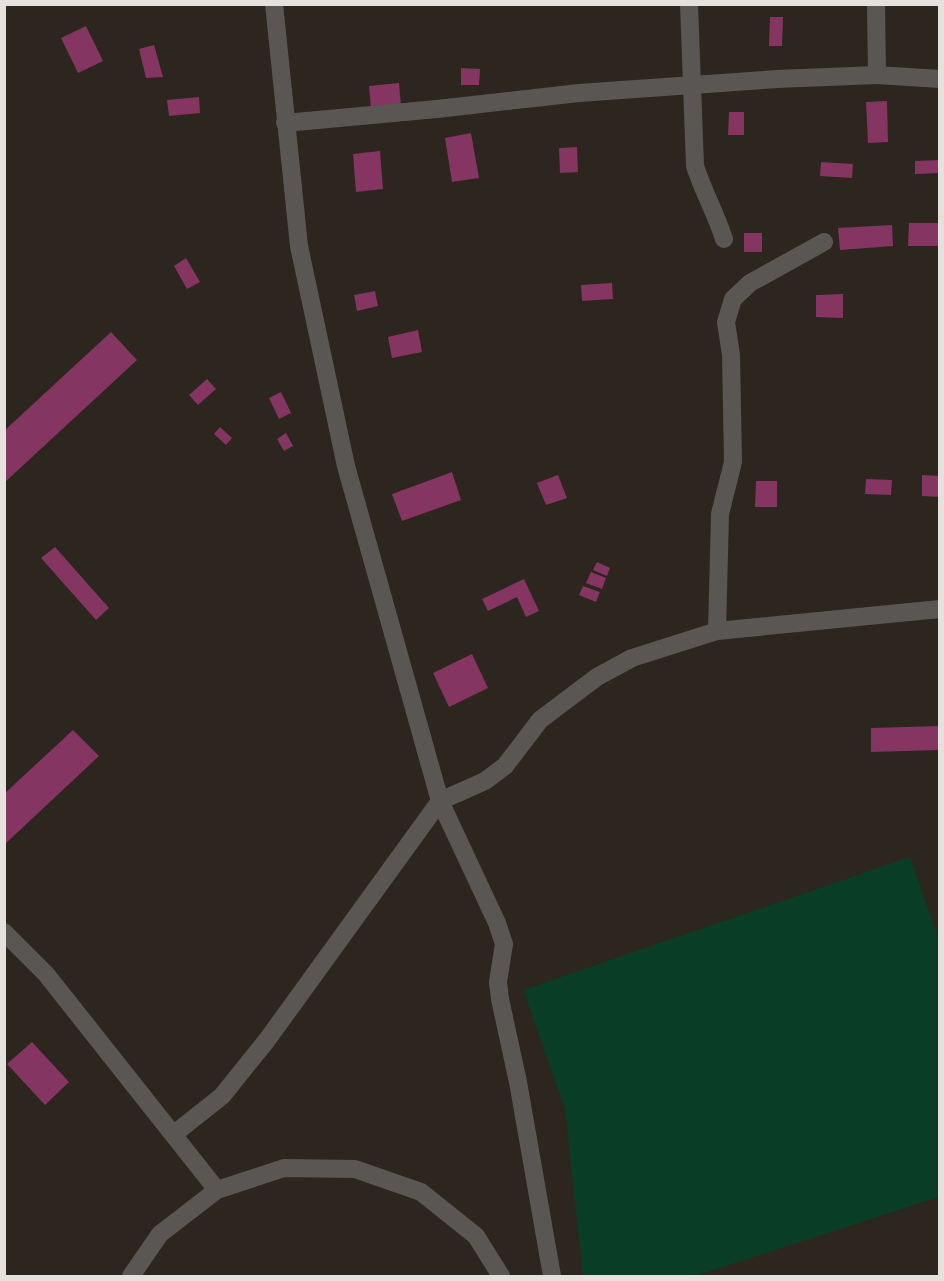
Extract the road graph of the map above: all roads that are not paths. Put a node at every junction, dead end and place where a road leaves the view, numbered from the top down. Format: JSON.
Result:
{"nodes":[{"id":1,"x":274,"y":4,"type":"edge"},
{"id":2,"x":689,"y":4,"type":"edge"},
{"id":3,"x":876,"y":4,"type":"edge"},
{"id":4,"x":877,"y":75,"type":"junction"},
{"id":5,"x":939,"y":79,"type":"edge"},
{"id":6,"x":691,"y":86,"type":"junction"},
{"id":7,"x":285,"y":123,"type":"junction"},
{"id":8,"x":724,"y":239,"type":"dead end"},
{"id":9,"x":824,"y":242,"type":"dead end"},
{"id":10,"x":939,"y":609,"type":"edge"},
{"id":11,"x":717,"y":631,"type":"junction"},
{"id":12,"x":440,"y":801,"type":"junction"},
{"id":13,"x":4,"y":932,"type":"edge"},
{"id":14,"x":174,"y":1134,"type":"junction"},
{"id":15,"x":217,"y":1190,"type":"junction"},
{"id":16,"x":132,"y":1276,"type":"edge"},
{"id":17,"x":501,"y":1276,"type":"edge"},
{"id":18,"x":552,"y":1276,"type":"edge"}],
"edges":[{"from":1,"to":7,"type":"street"},
{"from":2,"to":6,"type":"street"},
{"from":3,"to":4,"type":"street"},
{"from":4,"to":5,"type":"street"},
{"from":4,"to":6,"type":"street"},
{"from":6,"to":7,"type":"street"},
{"from":6,"to":8,"type":"street"},
{"from":7,"to":12,"type":"street"},
{"from":9,"to":11,"type":"street"},
{"from":10,"to":11,"type":"street"},
{"from":11,"to":12,"type":"street"},
{"from":12,"to":14,"type":"street"},
{"from":12,"to":18,"type":"street"},
{"from":13,"to":14,"type":"street"},
{"from":14,"to":15,"type":"street"},
{"from":15,"to":16,"type":"street"},
{"from":15,"to":17,"type":"street"}]}
